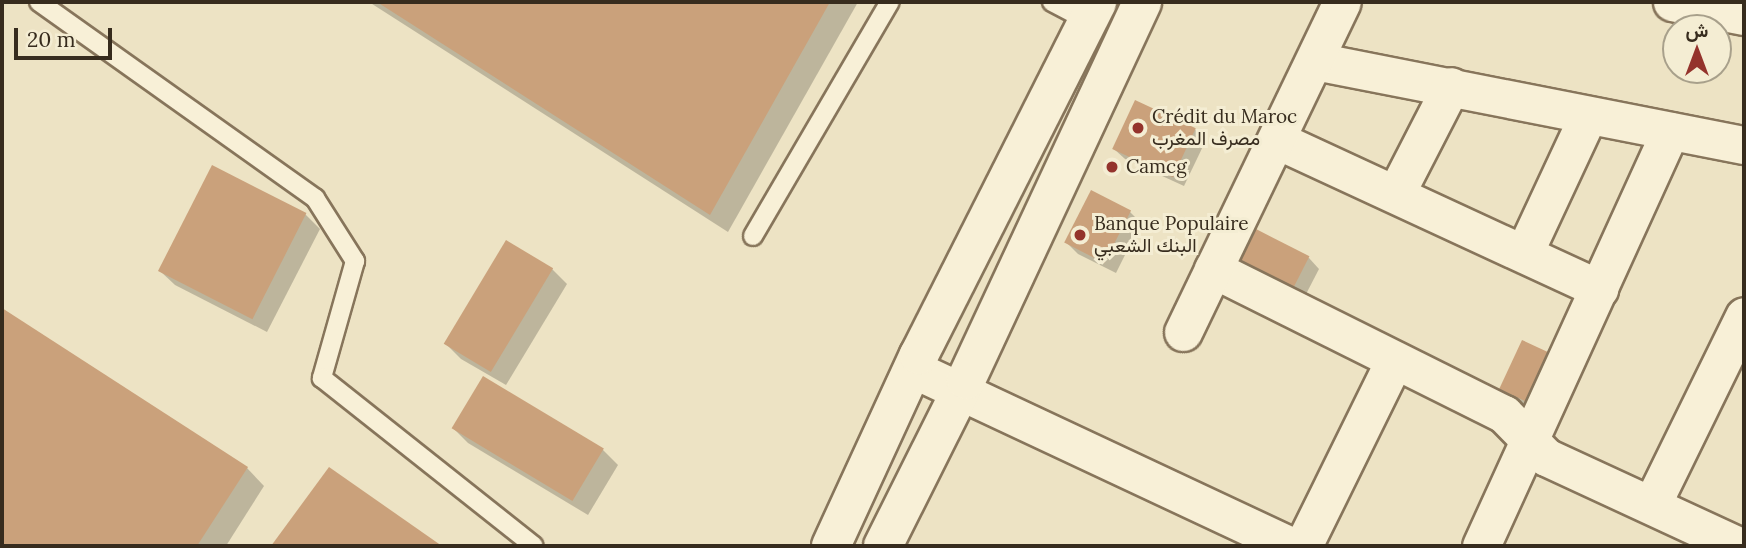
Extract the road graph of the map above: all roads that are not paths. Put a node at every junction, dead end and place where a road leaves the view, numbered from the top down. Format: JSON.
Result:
{"nodes":[{"id":1,"x":39,"y":2,"type":"edge"},
{"id":2,"x":890,"y":2,"type":"edge"},
{"id":3,"x":1052,"y":2,"type":"edge"},
{"id":4,"x":1342,"y":2,"type":"edge"},
{"id":5,"x":1672,"y":2,"type":"edge"},
{"id":6,"x":1092,"y":12,"type":"edge"},
{"id":7,"x":1744,"y":16,"type":"edge"},
{"id":8,"x":1135,"y":19,"type":"edge"},
{"id":9,"x":1315,"y":61,"type":"junction"},
{"id":10,"x":1451,"y":86,"type":"junction"},
{"id":11,"x":1588,"y":116,"type":"junction"},
{"id":12,"x":1670,"y":131,"type":"junction"},
{"id":13,"x":1277,"y":140,"type":"junction"},
{"id":14,"x":1744,"y":145,"type":"edge"},
{"id":15,"x":1396,"y":193,"type":"junction"},
{"id":16,"x":753,"y":236,"type":"dead end"},
{"id":17,"x":1524,"y":253,"type":"junction"},
{"id":18,"x":1213,"y":269,"type":"junction"},
{"id":19,"x":1599,"y":289,"type":"junction"},
{"id":20,"x":1744,"y":316,"type":"edge"},
{"id":21,"x":1183,"y":332,"type":"dead end"},
{"id":22,"x":1394,"y":361,"type":"junction"},
{"id":23,"x":913,"y":369,"type":"junction"},
{"id":24,"x":960,"y":391,"type":"junction"},
{"id":25,"x":1529,"y":439,"type":"junction"},
{"id":26,"x":1652,"y":503,"type":"junction"},
{"id":27,"x":534,"y":546,"type":"edge"},
{"id":28,"x":831,"y":546,"type":"edge"},
{"id":29,"x":883,"y":546,"type":"edge"},
{"id":30,"x":1290,"y":546,"type":"edge"},
{"id":31,"x":1303,"y":546,"type":"edge"},
{"id":32,"x":1481,"y":546,"type":"edge"},
{"id":33,"x":1739,"y":546,"type":"edge"}],
"edges":[{"from":1,"to":27,"type":"lane"},
{"from":2,"to":16,"type":"lane"},
{"from":3,"to":6,"type":"lane"},
{"from":4,"to":9,"type":"street"},
{"from":5,"to":7,"type":"street"},
{"from":6,"to":8,"type":"lane"},
{"from":6,"to":23,"type":"street"},
{"from":8,"to":24,"type":"street"},
{"from":9,"to":10,"type":"street"},
{"from":9,"to":13,"type":"street"},
{"from":10,"to":11,"type":"street"},
{"from":10,"to":15,"type":"street"},
{"from":11,"to":12,"type":"street"},
{"from":11,"to":17,"type":"street"},
{"from":12,"to":14,"type":"street"},
{"from":12,"to":19,"type":"street"},
{"from":13,"to":15,"type":"street"},
{"from":13,"to":18,"type":"street"},
{"from":15,"to":17,"type":"street"},
{"from":17,"to":19,"type":"street"},
{"from":18,"to":21,"type":"street"},
{"from":18,"to":22,"type":"street"},
{"from":19,"to":25,"type":"street"},
{"from":20,"to":26,"type":"street"},
{"from":22,"to":25,"type":"street"},
{"from":22,"to":31,"type":"street"},
{"from":23,"to":24,"type":"street"},
{"from":23,"to":28,"type":"street"},
{"from":24,"to":29,"type":"street"},
{"from":24,"to":30,"type":"street"},
{"from":25,"to":26,"type":"street"},
{"from":25,"to":32,"type":"street"},
{"from":26,"to":33,"type":"street"}]}
